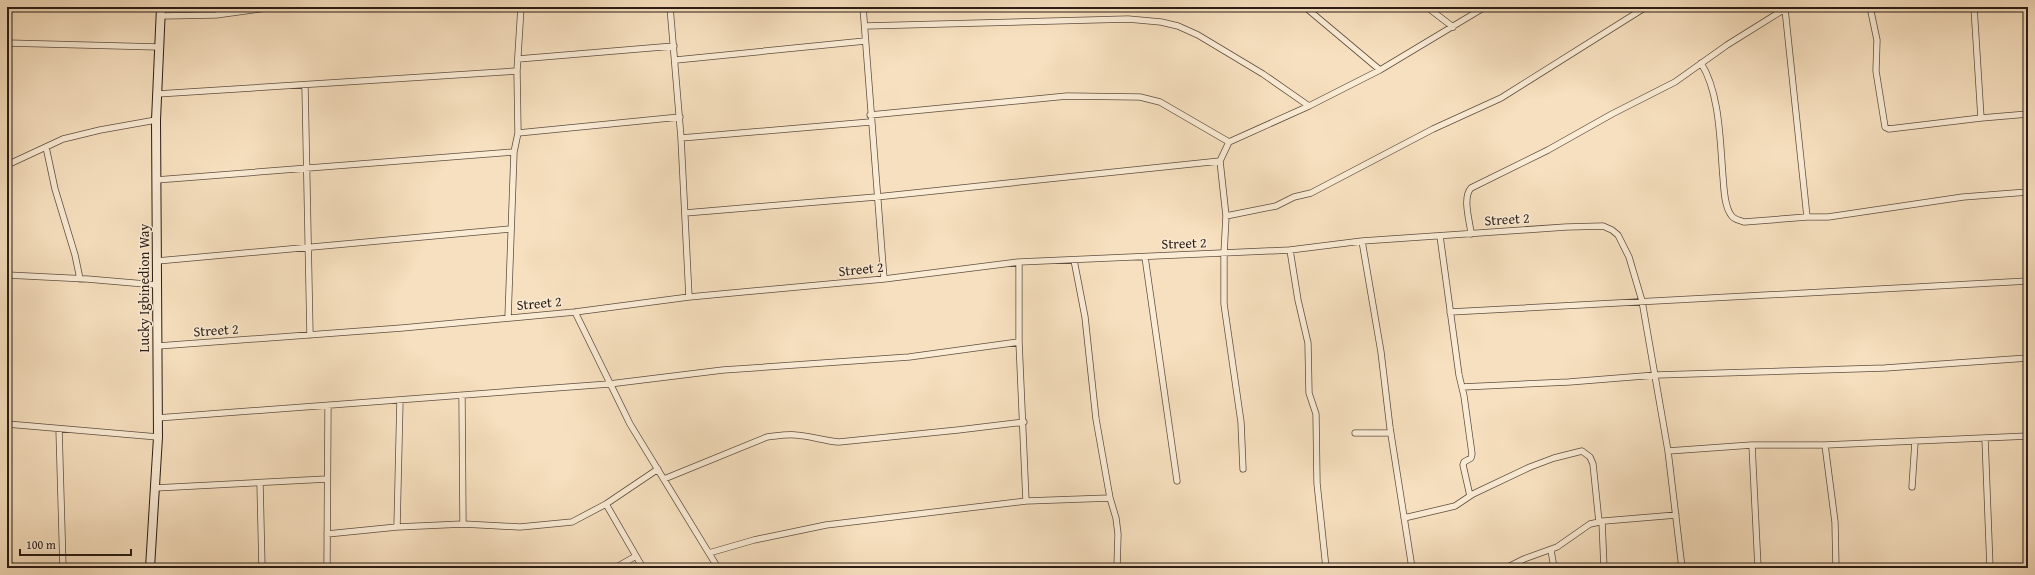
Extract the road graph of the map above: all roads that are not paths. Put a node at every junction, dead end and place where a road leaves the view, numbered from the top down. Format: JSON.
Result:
{"nodes":[{"id":1,"x":161,"y":7,"type":"edge"},
{"id":2,"x":274,"y":7,"type":"edge"},
{"id":3,"x":521,"y":7,"type":"edge"},
{"id":4,"x":670,"y":7,"type":"edge"},
{"id":5,"x":863,"y":7,"type":"edge"},
{"id":6,"x":1305,"y":7,"type":"edge"},
{"id":7,"x":1427,"y":7,"type":"edge"},
{"id":8,"x":1485,"y":7,"type":"edge"},
{"id":9,"x":1646,"y":7,"type":"edge"},
{"id":10,"x":1870,"y":7,"type":"edge"},
{"id":11,"x":1974,"y":7,"type":"edge"},
{"id":12,"x":1786,"y":8,"type":"edge"},
{"id":13,"x":160,"y":16,"type":"junction"},
{"id":14,"x":864,"y":26,"type":"junction"},
{"id":15,"x":1453,"y":27,"type":"junction"},
{"id":16,"x":865,"y":41,"type":"junction"},
{"id":17,"x":7,"y":44,"type":"edge"},
{"id":18,"x":674,"y":46,"type":"junction"},
{"id":19,"x":159,"y":47,"type":"junction"},
{"id":20,"x":518,"y":59,"type":"junction"},
{"id":21,"x":676,"y":60,"type":"junction"},
{"id":22,"x":1701,"y":64,"type":"junction"},
{"id":23,"x":1380,"y":70,"type":"junction"},
{"id":24,"x":517,"y":71,"type":"junction"},
{"id":25,"x":305,"y":86,"type":"junction"},
{"id":26,"x":157,"y":94,"type":"junction"},
{"id":27,"x":1309,"y":106,"type":"junction"},
{"id":28,"x":2028,"y":114,"type":"edge"},
{"id":29,"x":870,"y":115,"type":"junction"},
{"id":30,"x":680,"y":117,"type":"junction"},
{"id":31,"x":1981,"y":118,"type":"junction"},
{"id":32,"x":156,"y":120,"type":"junction"},
{"id":33,"x":870,"y":122,"type":"junction"},
{"id":34,"x":518,"y":133,"type":"junction"},
{"id":35,"x":681,"y":138,"type":"junction"},
{"id":36,"x":1229,"y":142,"type":"junction"},
{"id":37,"x":46,"y":147,"type":"junction"},
{"id":38,"x":514,"y":152,"type":"junction"},
{"id":39,"x":1220,"y":161,"type":"junction"},
{"id":40,"x":7,"y":165,"type":"edge"},
{"id":41,"x":307,"y":169,"type":"junction"},
{"id":42,"x":156,"y":180,"type":"junction"},
{"id":43,"x":2028,"y":192,"type":"edge"},
{"id":44,"x":876,"y":197,"type":"junction"},
{"id":45,"x":685,"y":213,"type":"junction"},
{"id":46,"x":1226,"y":216,"type":"junction"},
{"id":47,"x":1807,"y":217,"type":"junction"},
{"id":48,"x":511,"y":229,"type":"junction"},
{"id":49,"x":1471,"y":234,"type":"junction"},
{"id":50,"x":1440,"y":236,"type":"junction"},
{"id":51,"x":1362,"y":242,"type":"junction"},
{"id":52,"x":308,"y":248,"type":"junction"},
{"id":53,"x":1290,"y":250,"type":"junction"},
{"id":54,"x":1224,"y":254,"type":"junction"},
{"id":55,"x":1145,"y":257,"type":"junction"},
{"id":56,"x":1074,"y":260,"type":"junction"},
{"id":57,"x":158,"y":261,"type":"junction"},
{"id":58,"x":1019,"y":262,"type":"junction"},
{"id":59,"x":7,"y":275,"type":"edge"},
{"id":60,"x":80,"y":278,"type":"junction"},
{"id":61,"x":884,"y":279,"type":"junction"},
{"id":62,"x":2028,"y":281,"type":"edge"},
{"id":63,"x":157,"y":285,"type":"junction"},
{"id":64,"x":689,"y":297,"type":"junction"},
{"id":65,"x":1642,"y":301,"type":"junction"},
{"id":66,"x":575,"y":312,"type":"junction"},
{"id":67,"x":1450,"y":312,"type":"junction"},
{"id":68,"x":508,"y":318,"type":"junction"},
{"id":69,"x":310,"y":335,"type":"junction"},
{"id":70,"x":1019,"y":342,"type":"junction"},
{"id":71,"x":158,"y":346,"type":"junction"},
{"id":72,"x":2028,"y":358,"type":"edge"},
{"id":73,"x":1656,"y":375,"type":"junction"},
{"id":74,"x":609,"y":384,"type":"junction"},
{"id":75,"x":1462,"y":387,"type":"junction"},
{"id":76,"x":462,"y":396,"type":"junction"},
{"id":77,"x":400,"y":400,"type":"junction"},
{"id":78,"x":328,"y":406,"type":"junction"},
{"id":79,"x":157,"y":418,"type":"junction"},
{"id":80,"x":1024,"y":422,"type":"junction"},
{"id":81,"x":7,"y":424,"type":"edge"},
{"id":82,"x":59,"y":429,"type":"junction"},
{"id":83,"x":1355,"y":433,"type":"dead end"},
{"id":84,"x":1390,"y":433,"type":"junction"},
{"id":85,"x":2028,"y":436,"type":"edge"},
{"id":86,"x":158,"y":437,"type":"junction"},
{"id":87,"x":1985,"y":438,"type":"junction"},
{"id":88,"x":1915,"y":442,"type":"junction"},
{"id":89,"x":1752,"y":445,"type":"junction"},
{"id":90,"x":1825,"y":445,"type":"junction"},
{"id":91,"x":1668,"y":451,"type":"junction"},
{"id":92,"x":658,"y":469,"type":"junction"},
{"id":93,"x":1243,"y":469,"type":"dead end"},
{"id":94,"x":327,"y":479,"type":"junction"},
{"id":95,"x":664,"y":479,"type":"junction"},
{"id":96,"x":1177,"y":481,"type":"dead end"},
{"id":97,"x":260,"y":483,"type":"junction"},
{"id":98,"x":1912,"y":487,"type":"dead end"},
{"id":99,"x":156,"y":488,"type":"junction"},
{"id":100,"x":1470,"y":496,"type":"junction"},
{"id":101,"x":1110,"y":498,"type":"junction"},
{"id":102,"x":1026,"y":502,"type":"junction"},
{"id":103,"x":606,"y":504,"type":"junction"},
{"id":104,"x":1676,"y":515,"type":"junction"},
{"id":105,"x":1404,"y":518,"type":"junction"},
{"id":106,"x":1600,"y":522,"type":"junction"},
{"id":107,"x":463,"y":524,"type":"junction"},
{"id":108,"x":397,"y":527,"type":"junction"},
{"id":109,"x":327,"y":534,"type":"junction"},
{"id":110,"x":1551,"y":550,"type":"junction"},
{"id":111,"x":709,"y":553,"type":"junction"},
{"id":112,"x":636,"y":556,"type":"junction"},
{"id":113,"x":63,"y":568,"type":"edge"},
{"id":114,"x":150,"y":568,"type":"edge"},
{"id":115,"x":262,"y":568,"type":"edge"},
{"id":116,"x":327,"y":568,"type":"edge"},
{"id":117,"x":615,"y":568,"type":"edge"},
{"id":118,"x":643,"y":568,"type":"edge"},
{"id":119,"x":718,"y":568,"type":"edge"},
{"id":120,"x":1097,"y":568,"type":"edge"},
{"id":121,"x":1117,"y":568,"type":"edge"},
{"id":122,"x":1326,"y":568,"type":"edge"},
{"id":123,"x":1412,"y":568,"type":"edge"},
{"id":124,"x":1506,"y":568,"type":"edge"},
{"id":125,"x":1554,"y":568,"type":"edge"},
{"id":126,"x":1604,"y":568,"type":"edge"},
{"id":127,"x":1682,"y":568,"type":"edge"},
{"id":128,"x":1758,"y":568,"type":"edge"},
{"id":129,"x":1836,"y":568,"type":"edge"},
{"id":130,"x":1990,"y":568,"type":"edge"}],
"edges":[{"from":1,"to":13,"type":"street","name":"Lucky Igbinedion Way"},
{"from":2,"to":13,"type":"street"},
{"from":3,"to":20,"type":"street"},
{"from":4,"to":18,"type":"street"},
{"from":5,"to":14,"type":"street"},
{"from":6,"to":23,"type":"street"},
{"from":7,"to":15,"type":"street"},
{"from":8,"to":15,"type":"street"},
{"from":9,"to":46,"type":"street"},
{"from":10,"to":31,"type":"street"},
{"from":11,"to":31,"type":"street"},
{"from":12,"to":22,"type":"street"},
{"from":12,"to":47,"type":"street"},
{"from":13,"to":19,"type":"street","name":"Lucky Igbinedion Way"},
{"from":14,"to":16,"type":"street"},
{"from":14,"to":27,"type":"street"},
{"from":15,"to":23,"type":"street"},
{"from":16,"to":21,"type":"street"},
{"from":16,"to":29,"type":"street"},
{"from":17,"to":19,"type":"street"},
{"from":18,"to":20,"type":"street"},
{"from":18,"to":21,"type":"street"},
{"from":19,"to":26,"type":"street","name":"Lucky Igbinedion Way"},
{"from":20,"to":24,"type":"street"},
{"from":21,"to":30,"type":"street"},
{"from":22,"to":47,"type":"street"},
{"from":22,"to":49,"type":"street"},
{"from":23,"to":27,"type":"street"},
{"from":24,"to":25,"type":"street"},
{"from":24,"to":34,"type":"street"},
{"from":25,"to":26,"type":"street"},
{"from":25,"to":41,"type":"street"},
{"from":26,"to":32,"type":"street","name":"Lucky Igbinedion Way"},
{"from":27,"to":36,"type":"street"},
{"from":28,"to":31,"type":"street"},
{"from":29,"to":33,"type":"street"},
{"from":29,"to":36,"type":"street"},
{"from":30,"to":34,"type":"street"},
{"from":30,"to":35,"type":"street"},
{"from":32,"to":37,"type":"street"},
{"from":32,"to":42,"type":"street","name":"Lucky Igbinedion Way"},
{"from":33,"to":35,"type":"street"},
{"from":33,"to":44,"type":"street"},
{"from":34,"to":38,"type":"street"},
{"from":35,"to":45,"type":"street"},
{"from":36,"to":39,"type":"street"},
{"from":37,"to":40,"type":"street"},
{"from":37,"to":60,"type":"street"},
{"from":38,"to":41,"type":"street"},
{"from":38,"to":48,"type":"street"},
{"from":39,"to":44,"type":"street"},
{"from":39,"to":46,"type":"street"},
{"from":41,"to":42,"type":"street"},
{"from":41,"to":52,"type":"street"},
{"from":42,"to":57,"type":"street","name":"Lucky Igbinedion Way"},
{"from":43,"to":47,"type":"street"},
{"from":44,"to":45,"type":"street"},
{"from":44,"to":61,"type":"street"},
{"from":45,"to":64,"type":"street"},
{"from":46,"to":54,"type":"street"},
{"from":48,"to":52,"type":"street"},
{"from":48,"to":68,"type":"street"},
{"from":49,"to":50,"type":"street","name":"Street 2"},
{"from":49,"to":65,"type":"street","name":"Street 2"},
{"from":50,"to":51,"type":"street","name":"Street 2"},
{"from":50,"to":67,"type":"street"},
{"from":51,"to":53,"type":"street","name":"Street 2"},
{"from":51,"to":84,"type":"street"},
{"from":52,"to":57,"type":"street"},
{"from":52,"to":69,"type":"street"},
{"from":53,"to":54,"type":"street","name":"Street 2"},
{"from":53,"to":122,"type":"street"},
{"from":54,"to":55,"type":"street","name":"Street 2"},
{"from":54,"to":93,"type":"street"},
{"from":55,"to":56,"type":"street","name":"Street 2"},
{"from":55,"to":96,"type":"street"},
{"from":56,"to":58,"type":"street","name":"Street 2"},
{"from":56,"to":101,"type":"street"},
{"from":57,"to":63,"type":"street","name":"Lucky Igbinedion Way"},
{"from":58,"to":61,"type":"street","name":"Street 2"},
{"from":58,"to":70,"type":"street"},
{"from":59,"to":60,"type":"street"},
{"from":60,"to":63,"type":"street"},
{"from":61,"to":64,"type":"street","name":"Street 2"},
{"from":62,"to":65,"type":"street"},
{"from":63,"to":71,"type":"street","name":"Lucky Igbinedion Way"},
{"from":64,"to":66,"type":"street","name":"Street 2"},
{"from":65,"to":67,"type":"street"},
{"from":65,"to":73,"type":"street","name":"Street 2"},
{"from":66,"to":68,"type":"street","name":"Street 2"},
{"from":66,"to":74,"type":"street"},
{"from":67,"to":75,"type":"street"},
{"from":68,"to":69,"type":"street","name":"Street 2"},
{"from":69,"to":71,"type":"street","name":"Street 2"},
{"from":70,"to":74,"type":"street"},
{"from":70,"to":80,"type":"street"},
{"from":71,"to":79,"type":"street","name":"Lucky Igbinedion Way"},
{"from":72,"to":73,"type":"street"},
{"from":73,"to":75,"type":"street"},
{"from":73,"to":91,"type":"street","name":"Street 2"},
{"from":74,"to":76,"type":"street"},
{"from":74,"to":92,"type":"street"},
{"from":75,"to":100,"type":"street"},
{"from":76,"to":77,"type":"street"},
{"from":76,"to":107,"type":"street"},
{"from":77,"to":78,"type":"street"},
{"from":77,"to":108,"type":"street"},
{"from":78,"to":79,"type":"street"},
{"from":78,"to":94,"type":"street"},
{"from":79,"to":86,"type":"street","name":"Lucky Igbinedion Way"},
{"from":80,"to":95,"type":"street"},
{"from":80,"to":102,"type":"street"},
{"from":81,"to":82,"type":"street"},
{"from":82,"to":86,"type":"street"},
{"from":82,"to":113,"type":"street"},
{"from":83,"to":84,"type":"street"},
{"from":84,"to":105,"type":"street"},
{"from":85,"to":87,"type":"street"},
{"from":86,"to":99,"type":"street","name":"Lucky Igbinedion Way"},
{"from":87,"to":88,"type":"street"},
{"from":87,"to":130,"type":"street"},
{"from":88,"to":90,"type":"street"},
{"from":88,"to":98,"type":"street"},
{"from":89,"to":90,"type":"street"},
{"from":89,"to":91,"type":"street"},
{"from":89,"to":128,"type":"street"},
{"from":90,"to":129,"type":"street"},
{"from":91,"to":104,"type":"street","name":"Street 2"},
{"from":92,"to":95,"type":"street"},
{"from":92,"to":103,"type":"street"},
{"from":94,"to":97,"type":"street"},
{"from":94,"to":109,"type":"street"},
{"from":95,"to":111,"type":"street"},
{"from":97,"to":99,"type":"street"},
{"from":97,"to":115,"type":"street"},
{"from":99,"to":114,"type":"street","name":"Lucky Igbinedion Way"},
{"from":100,"to":105,"type":"street"},
{"from":100,"to":106,"type":"street"},
{"from":101,"to":102,"type":"street"},
{"from":101,"to":121,"type":"street"},
{"from":102,"to":111,"type":"street"},
{"from":103,"to":107,"type":"street"},
{"from":103,"to":112,"type":"street"},
{"from":104,"to":106,"type":"street"},
{"from":104,"to":127,"type":"street","name":"Street 2"},
{"from":105,"to":123,"type":"street"},
{"from":106,"to":110,"type":"street"},
{"from":106,"to":126,"type":"street"},
{"from":107,"to":108,"type":"street"},
{"from":108,"to":109,"type":"street"},
{"from":109,"to":116,"type":"street"},
{"from":110,"to":124,"type":"street"},
{"from":110,"to":125,"type":"street"},
{"from":111,"to":119,"type":"street"},
{"from":112,"to":117,"type":"street"},
{"from":112,"to":118,"type":"street"},
{"from":120,"to":121,"type":"street"}]}
